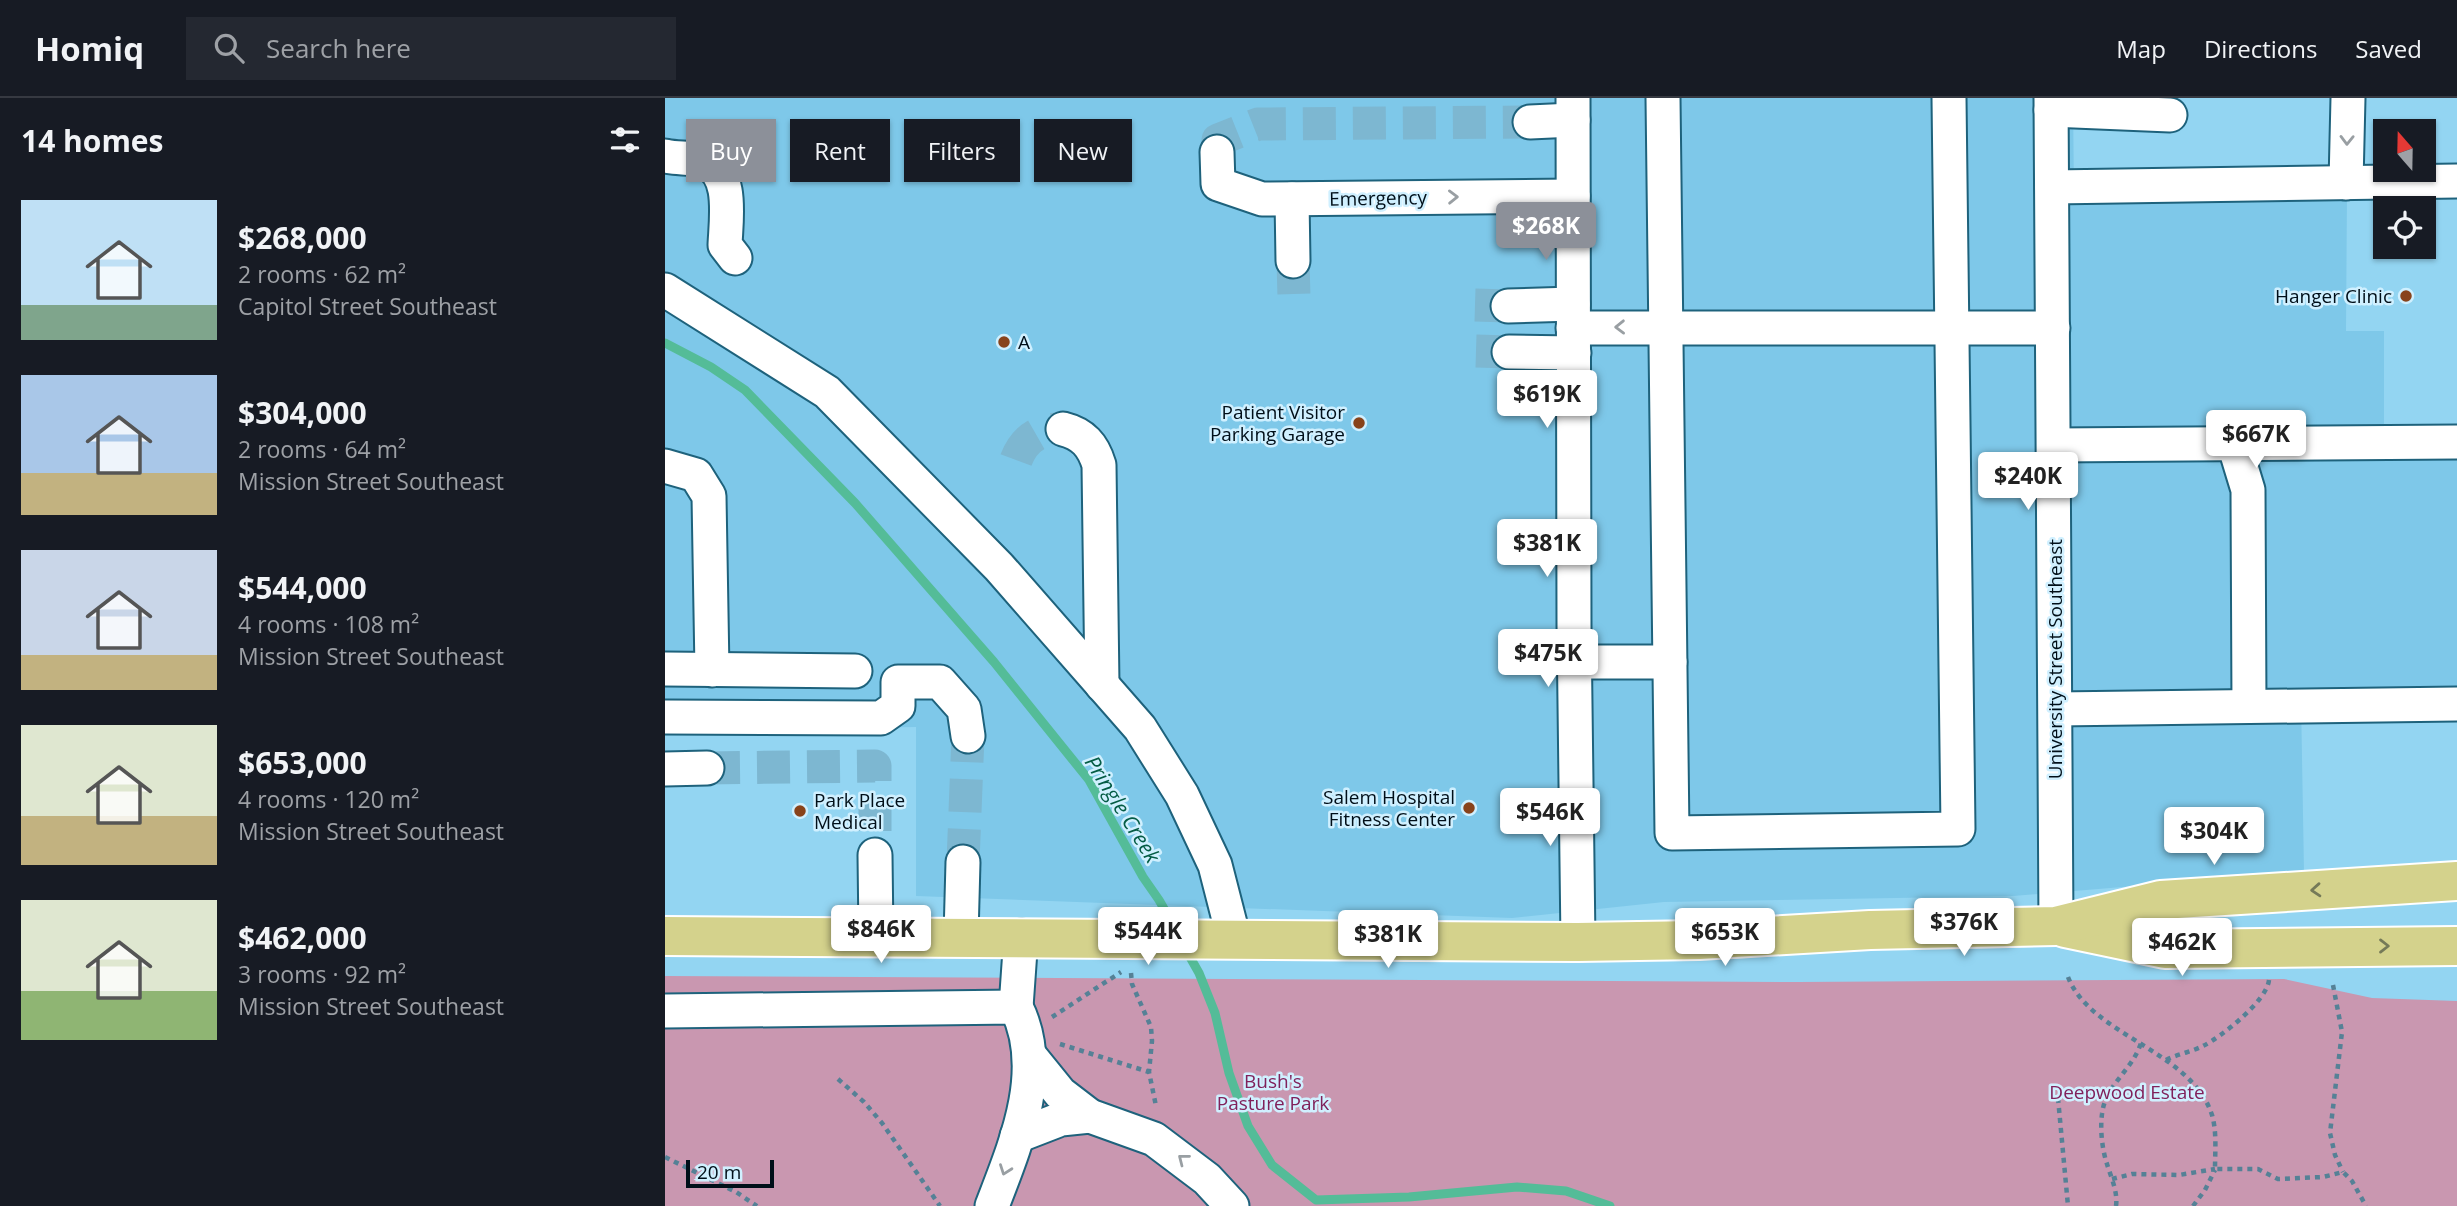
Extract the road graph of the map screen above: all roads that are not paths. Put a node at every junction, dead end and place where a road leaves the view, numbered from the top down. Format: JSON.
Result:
{"nodes":[{"id":1,"x":1663,"y":98,"type":"edge"},
{"id":2,"x":1949,"y":98,"type":"edge"},
{"id":3,"x":2348,"y":98,"type":"edge"},
{"id":4,"x":2051,"y":104,"type":"edge"},
{"id":5,"x":1573,"y":109,"type":"edge"},
{"id":6,"x":2170,"y":115,"type":"dead end"},
{"id":7,"x":1530,"y":121,"type":"tunnel mouth"},
{"id":8,"x":1217,"y":152,"type":"dead end"},
{"id":9,"x":665,"y":156,"type":"edge"},
{"id":10,"x":2457,"y":181,"type":"edge"},
{"id":11,"x":2346,"y":183,"type":"junction"},
{"id":12,"x":2052,"y":187,"type":"junction"},
{"id":13,"x":1573,"y":196,"type":"junction"},
{"id":14,"x":1291,"y":199,"type":"junction"},
{"id":15,"x":734,"y":258,"type":"dead end"},
{"id":16,"x":1293,"y":261,"type":"tunnel mouth"},
{"id":17,"x":665,"y":290,"type":"edge"},
{"id":18,"x":1508,"y":306,"type":"tunnel mouth"},
{"id":19,"x":1666,"y":327,"type":"junction"},
{"id":20,"x":1952,"y":327,"type":"junction"},
{"id":21,"x":1573,"y":328,"type":"junction"},
{"id":22,"x":2053,"y":328,"type":"junction"},
{"id":23,"x":1509,"y":352,"type":"tunnel mouth"},
{"id":24,"x":1063,"y":429,"type":"dead end"},
{"id":25,"x":2457,"y":442,"type":"edge"},
{"id":26,"x":2234,"y":443,"type":"junction"},
{"id":27,"x":2055,"y":445,"type":"junction"},
{"id":28,"x":665,"y":466,"type":"edge"},
{"id":29,"x":1574,"y":662,"type":"junction"},
{"id":30,"x":1670,"y":662,"type":"junction"},
{"id":31,"x":665,"y":669,"type":"edge"},
{"id":32,"x":712,"y":670,"type":"junction"},
{"id":33,"x":855,"y":671,"type":"dead end"},
{"id":34,"x":1102,"y":684,"type":"junction"},
{"id":35,"x":2457,"y":704,"type":"edge"},
{"id":36,"x":2249,"y":706,"type":"junction"},
{"id":37,"x":2056,"y":709,"type":"junction"},
{"id":38,"x":665,"y":717,"type":"edge"},
{"id":39,"x":968,"y":736,"type":"tunnel mouth"},
{"id":40,"x":707,"y":768,"type":"tunnel mouth"},
{"id":41,"x":665,"y":769,"type":"edge"},
{"id":42,"x":875,"y":855,"type":"tunnel mouth"},
{"id":43,"x":963,"y":862,"type":"tunnel mouth"},
{"id":44,"x":2457,"y":881,"type":"edge"},
{"id":45,"x":2056,"y":926,"type":"junction"},
{"id":46,"x":665,"y":936,"type":"edge"},
{"id":47,"x":876,"y":936,"type":"junction"},
{"id":48,"x":961,"y":936,"type":"junction"},
{"id":49,"x":1021,"y":936,"type":"junction"},
{"id":50,"x":1217,"y":938,"type":"junction"},
{"id":51,"x":1578,"y":942,"type":"junction"},
{"id":52,"x":2457,"y":946,"type":"edge"},
{"id":53,"x":665,"y":1011,"type":"edge"},
{"id":54,"x":1031,"y":1014,"type":"junction"},
{"id":55,"x":1039,"y":1049,"type":"junction"},
{"id":56,"x":1090,"y":1116,"type":"junction"},
{"id":57,"x":1017,"y":1136,"type":"junction"},
{"id":58,"x":992,"y":1206,"type":"edge"},
{"id":59,"x":1232,"y":1206,"type":"edge"}],
"edges":[{"from":1,"to":19,"type":"street"},
{"from":2,"to":20,"type":"street"},
{"from":3,"to":11,"type":"street","one_way":true},
{"from":4,"to":6,"type":"street"},
{"from":4,"to":12,"type":"street","name":"University Street Southeast"},
{"from":5,"to":7,"type":"street"},
{"from":5,"to":13,"type":"street"},
{"from":8,"to":14,"type":"street","name":"Emergency"},
{"from":9,"to":15,"type":"street"},
{"from":10,"to":11,"type":"street"},
{"from":11,"to":12,"type":"street"},
{"from":12,"to":22,"type":"street","name":"University Street Southeast"},
{"from":14,"to":13,"type":"street","name":"Emergency","one_way":true},
{"from":13,"to":21,"type":"street"},
{"from":14,"to":16,"type":"street"},
{"from":17,"to":34,"type":"street"},
{"from":18,"to":21,"type":"street"},
{"from":19,"to":20,"type":"street"},
{"from":19,"to":21,"type":"street","one_way":true},
{"from":19,"to":30,"type":"street"},
{"from":20,"to":22,"type":"street"},
{"from":20,"to":30,"type":"street"},
{"from":21,"to":23,"type":"street"},
{"from":21,"to":29,"type":"street"},
{"from":22,"to":27,"type":"street","name":"University Street Southeast"},
{"from":24,"to":34,"type":"street"},
{"from":25,"to":26,"type":"street"},
{"from":26,"to":27,"type":"street"},
{"from":26,"to":36,"type":"street"},
{"from":27,"to":37,"type":"street","name":"University Street Southeast"},
{"from":28,"to":32,"type":"street"},
{"from":29,"to":30,"type":"street"},
{"from":29,"to":51,"type":"street"},
{"from":31,"to":32,"type":"street"},
{"from":32,"to":33,"type":"street"},
{"from":34,"to":50,"type":"street"},
{"from":35,"to":36,"type":"street"},
{"from":36,"to":37,"type":"street"},
{"from":37,"to":45,"type":"street","name":"University Street Southeast"},
{"from":38,"to":39,"type":"street"},
{"from":40,"to":41,"type":"street"},
{"from":42,"to":47,"type":"street"},
{"from":43,"to":48,"type":"street"},
{"from":44,"to":45,"type":"main road","one_way":true},
{"from":45,"to":51,"type":"main road"},
{"from":45,"to":52,"type":"main road","one_way":true},
{"from":46,"to":47,"type":"main road"},
{"from":47,"to":48,"type":"main road"},
{"from":48,"to":49,"type":"main road"},
{"from":49,"to":50,"type":"main road"},
{"from":49,"to":54,"type":"street"},
{"from":50,"to":51,"type":"main road"},
{"from":53,"to":54,"type":"street"},
{"from":54,"to":55,"type":"street"},
{"from":55,"to":56,"type":"street"},
{"from":55,"to":57,"type":"street"},
{"from":56,"to":57,"type":"street"},
{"from":59,"to":56,"type":"street","one_way":true},
{"from":57,"to":58,"type":"street","one_way":true}]}
